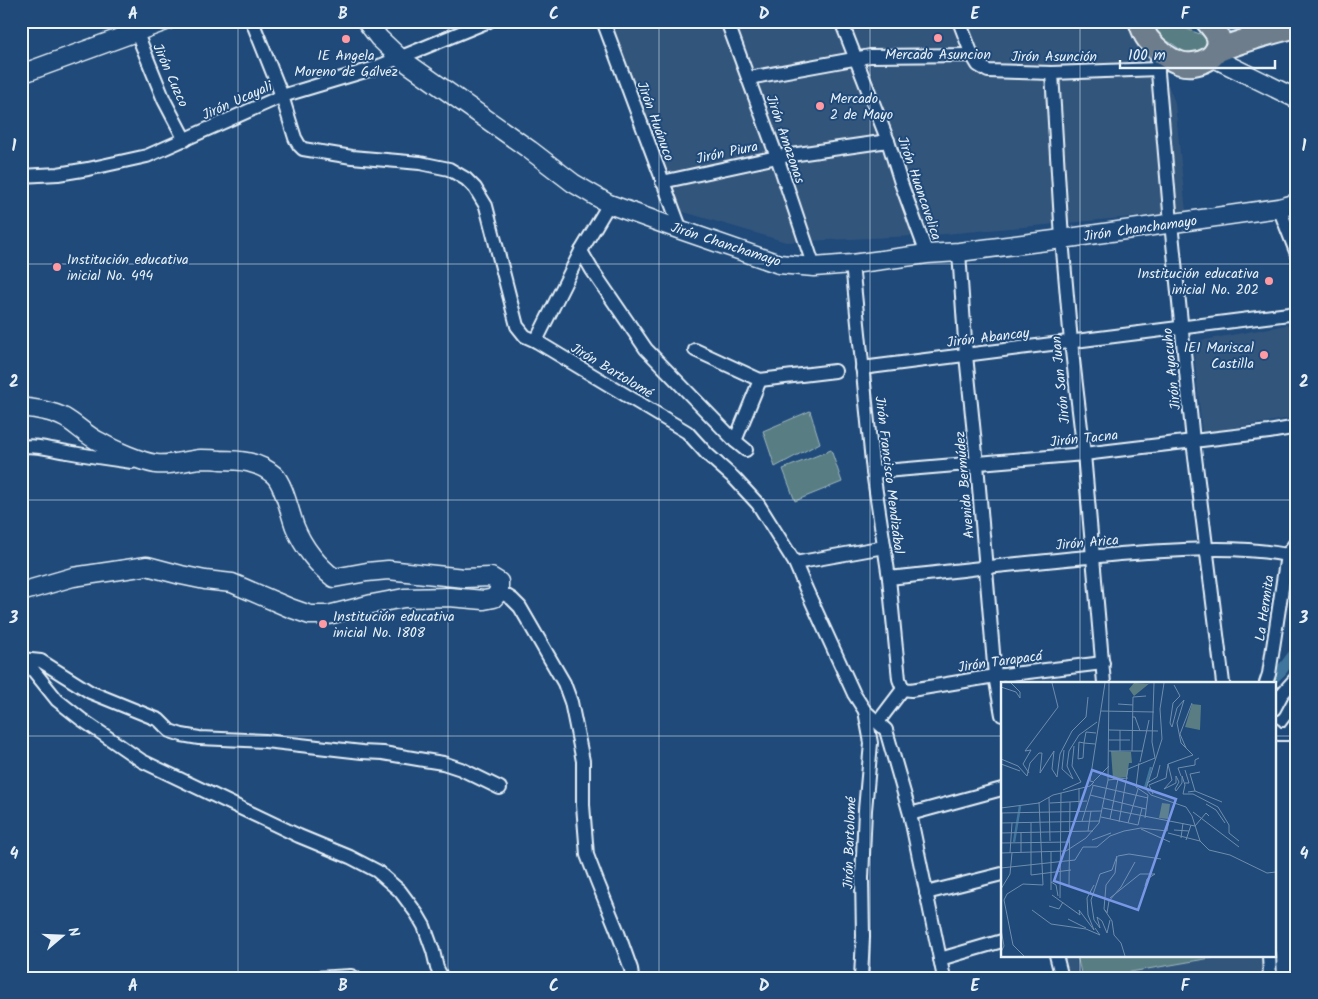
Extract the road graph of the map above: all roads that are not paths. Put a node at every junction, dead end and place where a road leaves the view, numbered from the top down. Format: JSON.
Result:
{"nodes":[{"id":1,"x":166,"y":21,"type":"edge"},
{"id":2,"x":252,"y":21,"type":"edge"},
{"id":3,"x":366,"y":21,"type":"edge"},
{"id":4,"x":603,"y":21,"type":"edge"},
{"id":5,"x":727,"y":21,"type":"edge"},
{"id":6,"x":842,"y":21,"type":"edge"},
{"id":7,"x":959,"y":21,"type":"edge"},
{"id":8,"x":1207,"y":21,"type":"edge"},
{"id":9,"x":484,"y":22,"type":"edge"},
{"id":10,"x":1141,"y":22,"type":"edge"},
{"id":11,"x":134,"y":26,"type":"edge"},
{"id":12,"x":1297,"y":26,"type":"edge"},
{"id":13,"x":1214,"y":54,"type":"junction"},
{"id":14,"x":972,"y":55,"type":"junction"},
{"id":15,"x":400,"y":58,"type":"junction"},
{"id":16,"x":856,"y":59,"type":"junction"},
{"id":17,"x":1160,"y":61,"type":"junction"},
{"id":18,"x":21,"y":74,"type":"edge"},
{"id":19,"x":1052,"y":74,"type":"junction"},
{"id":20,"x":749,"y":78,"type":"junction"},
{"id":21,"x":282,"y":96,"type":"junction"},
{"id":22,"x":1297,"y":99,"type":"edge"},
{"id":23,"x":185,"y":140,"type":"junction"},
{"id":24,"x":888,"y":141,"type":"junction"},
{"id":25,"x":777,"y":157,"type":"junction"},
{"id":26,"x":21,"y":176,"type":"edge"},
{"id":27,"x":662,"y":182,"type":"junction"},
{"id":28,"x":1297,"y":203,"type":"edge"},
{"id":29,"x":609,"y":204,"type":"junction"},
{"id":30,"x":1279,"y":208,"type":"junction"},
{"id":31,"x":1171,"y":223,"type":"junction"},
{"id":32,"x":680,"y":230,"type":"junction"},
{"id":33,"x":1062,"y":239,"type":"junction"},
{"id":34,"x":581,"y":251,"type":"junction"},
{"id":35,"x":959,"y":252,"type":"junction"},
{"id":36,"x":927,"y":254,"type":"junction"},
{"id":37,"x":1297,"y":254,"type":"edge"},
{"id":38,"x":852,"y":264,"type":"junction"},
{"id":39,"x":814,"y":267,"type":"junction"},
{"id":40,"x":1297,"y":313,"type":"edge"},
{"id":41,"x":1182,"y":328,"type":"junction"},
{"id":42,"x":536,"y":341,"type":"junction"},
{"id":43,"x":1071,"y":342,"type":"junction"},
{"id":44,"x":695,"y":350,"type":"dead end"},
{"id":45,"x":966,"y":355,"type":"junction"},
{"id":46,"x":862,"y":368,"type":"junction"},
{"id":47,"x":835,"y":371,"type":"dead end"},
{"id":48,"x":760,"y":380,"type":"junction"},
{"id":49,"x":21,"y":406,"type":"edge"},
{"id":50,"x":1297,"y":427,"type":"edge"},
{"id":51,"x":734,"y":441,"type":"junction"},
{"id":52,"x":1193,"y":441,"type":"junction"},
{"id":53,"x":21,"y":447,"type":"edge"},
{"id":54,"x":746,"y":450,"type":"dead end"},
{"id":55,"x":1084,"y":454,"type":"junction"},
{"id":56,"x":155,"y":464,"type":"junction"},
{"id":57,"x":977,"y":464,"type":"junction"},
{"id":58,"x":873,"y":472,"type":"junction"},
{"id":59,"x":1297,"y":541,"type":"edge"},
{"id":60,"x":884,"y":547,"type":"junction"},
{"id":61,"x":1206,"y":549,"type":"junction"},
{"id":62,"x":1287,"y":555,"type":"junction"},
{"id":63,"x":1093,"y":556,"type":"junction"},
{"id":64,"x":796,"y":563,"type":"junction"},
{"id":65,"x":986,"y":567,"type":"junction"},
{"id":66,"x":889,"y":578,"type":"junction"},
{"id":67,"x":499,"y":591,"type":"junction"},
{"id":68,"x":21,"y":592,"type":"edge"},
{"id":69,"x":23,"y":660,"type":"edge"},
{"id":70,"x":1102,"y":663,"type":"junction"},
{"id":71,"x":995,"y":676,"type":"junction"},
{"id":72,"x":1297,"y":677,"type":"edge"},
{"id":73,"x":1104,"y":682,"type":"edge"},
{"id":74,"x":1223,"y":682,"type":"edge"},
{"id":75,"x":1266,"y":682,"type":"edge"},
{"id":76,"x":903,"y":689,"type":"junction"},
{"id":77,"x":1276,"y":705,"type":"edge"},
{"id":78,"x":1001,"y":709,"type":"edge"},
{"id":79,"x":865,"y":710,"type":"junction"},
{"id":80,"x":878,"y":722,"type":"junction"},
{"id":81,"x":1297,"y":722,"type":"edge"},
{"id":82,"x":1276,"y":732,"type":"edge"},
{"id":83,"x":500,"y":788,"type":"dead end"},
{"id":84,"x":1001,"y":789,"type":"edge"},
{"id":85,"x":910,"y":814,"type":"junction"},
{"id":86,"x":1001,"y":874,"type":"edge"},
{"id":87,"x":926,"y":893,"type":"junction"},
{"id":88,"x":1001,"y":941,"type":"edge"},
{"id":89,"x":1056,"y":956,"type":"edge"},
{"id":90,"x":1269,"y":956,"type":"edge"},
{"id":91,"x":940,"y":959,"type":"junction"},
{"id":92,"x":316,"y":978,"type":"edge"},
{"id":93,"x":355,"y":978,"type":"edge"},
{"id":94,"x":442,"y":978,"type":"edge"},
{"id":95,"x":632,"y":978,"type":"edge"},
{"id":96,"x":861,"y":978,"type":"edge"},
{"id":97,"x":944,"y":978,"type":"edge"},
{"id":98,"x":1062,"y":978,"type":"edge"},
{"id":99,"x":1270,"y":978,"type":"edge"}],
"edges":[{"from":1,"to":11,"type":"street"},
{"from":2,"to":21,"type":"street"},
{"from":3,"to":15,"type":"street","name":"Jirón Chanchamayo"},
{"from":4,"to":27,"type":"street","name":"Jirón Huánuco"},
{"from":5,"to":20,"type":"street","name":"Jirón Amazonas"},
{"from":6,"to":16,"type":"street","name":"Jirón Huancavelica"},
{"from":7,"to":14,"type":"street"},
{"from":8,"to":13,"type":"highway"},
{"from":9,"to":15,"type":"street","name":"Jirón Ucayali"},
{"from":10,"to":17,"type":"highway"},
{"from":11,"to":18,"type":"street"},
{"from":11,"to":23,"type":"street","name":"Jirón Cuzco"},
{"from":12,"to":13,"type":"highway"},
{"from":13,"to":17,"type":"highway"},
{"from":13,"to":22,"type":"street"},
{"from":14,"to":16,"type":"street"},
{"from":14,"to":19,"type":"street","name":"Jirón Asunción"},
{"from":15,"to":21,"type":"street","name":"Jirón Ucayali"},
{"from":15,"to":29,"type":"street","name":"Jirón Chanchamayo"},
{"from":16,"to":20,"type":"street"},
{"from":16,"to":24,"type":"street","name":"Jirón Huancavelica"},
{"from":17,"to":19,"type":"street","name":"Jirón Asunción"},
{"from":17,"to":31,"type":"street","name":"Jirón Ayacuho"},
{"from":19,"to":33,"type":"street","name":"Jirón San Juan"},
{"from":20,"to":25,"type":"street","name":"Jirón Amazonas"},
{"from":21,"to":23,"type":"street","name":"Jirón Ucayali"},
{"from":21,"to":42,"type":"street","name":"Jirón Bartolomé"},
{"from":23,"to":26,"type":"street","name":"Jirón Ucayali"},
{"from":24,"to":25,"type":"street","name":"Jirón Piura"},
{"from":24,"to":36,"type":"street","name":"Jirón Huancavelica"},
{"from":25,"to":27,"type":"street","name":"Jirón Piura"},
{"from":25,"to":39,"type":"street","name":"Jirón Amazonas"},
{"from":27,"to":32,"type":"street","name":"Jirón Huánuco"},
{"from":28,"to":30,"type":"street","name":"Jirón Chanchamayo"},
{"from":29,"to":32,"type":"street","name":"Jirón Chanchamayo"},
{"from":29,"to":34,"type":"street"},
{"from":30,"to":31,"type":"street","name":"Jirón Chanchamayo"},
{"from":30,"to":37,"type":"street"},
{"from":31,"to":33,"type":"street","name":"Jirón Chanchamayo"},
{"from":31,"to":41,"type":"street","name":"Jirón Ayacuho"},
{"from":32,"to":39,"type":"street","name":"Jirón Chanchamayo"},
{"from":33,"to":35,"type":"street","name":"Jirón Chanchamayo"},
{"from":33,"to":43,"type":"street","name":"Jirón San Juan"},
{"from":34,"to":42,"type":"street"},
{"from":34,"to":51,"type":"street"},
{"from":35,"to":36,"type":"street","name":"Jirón Chanchamayo"},
{"from":35,"to":45,"type":"street","name":"Avenida Bermúdez"},
{"from":36,"to":38,"type":"street","name":"Jirón Chanchamayo"},
{"from":38,"to":39,"type":"street","name":"Jirón Chanchamayo"},
{"from":38,"to":46,"type":"street","name":"Jirón Francisco Mendizábal"},
{"from":40,"to":41,"type":"street","name":"Jirón Abancay"},
{"from":41,"to":43,"type":"street","name":"Jirón Abancay"},
{"from":41,"to":52,"type":"street","name":"Jirón Ayacuho"},
{"from":42,"to":64,"type":"street","name":"Jirón Bartolomé"},
{"from":43,"to":45,"type":"street","name":"Jirón Abancay"},
{"from":43,"to":55,"type":"street","name":"Jirón San Juan"},
{"from":44,"to":48,"type":"street"},
{"from":45,"to":46,"type":"street","name":"Jirón Abancay"},
{"from":45,"to":57,"type":"street","name":"Avenida Bermúdez"},
{"from":46,"to":58,"type":"street","name":"Jirón Francisco Mendizábal"},
{"from":47,"to":48,"type":"street"},
{"from":48,"to":51,"type":"street"},
{"from":49,"to":56,"type":"street"},
{"from":50,"to":52,"type":"street","name":"Jirón Tacna"},
{"from":51,"to":54,"type":"street"},
{"from":52,"to":55,"type":"street","name":"Jirón Tacna"},
{"from":52,"to":61,"type":"street","name":"Jirón Ayacuho"},
{"from":53,"to":56,"type":"street"},
{"from":55,"to":57,"type":"street","name":"Jirón Tacna"},
{"from":55,"to":63,"type":"street","name":"Jirón San Juan"},
{"from":56,"to":67,"type":"street"},
{"from":57,"to":58,"type":"street","name":"Jirón Tacna"},
{"from":57,"to":65,"type":"street","name":"Avenida Bermúdez"},
{"from":58,"to":60,"type":"street","name":"Jirón Francisco Mendizábal"},
{"from":59,"to":62,"type":"street","name":"La Hermita"},
{"from":60,"to":64,"type":"street"},
{"from":60,"to":66,"type":"street","name":"Jirón Francisco Mendizábal"},
{"from":61,"to":62,"type":"street","name":"Jirón Arica"},
{"from":61,"to":63,"type":"street","name":"Jirón Arica"},
{"from":61,"to":74,"type":"street","name":"Jirón Ayacuho"},
{"from":62,"to":75,"type":"street","name":"La Hermita"},
{"from":63,"to":65,"type":"street","name":"Jirón Arica"},
{"from":63,"to":70,"type":"street","name":"Jirón San Juan"},
{"from":64,"to":79,"type":"street","name":"Jirón Bartolomé"},
{"from":65,"to":66,"type":"street","name":"Jirón Arica"},
{"from":65,"to":71,"type":"street","name":"Avenida Bermúdez"},
{"from":66,"to":76,"type":"street","name":"Jirón Francisco Mendizábal"},
{"from":67,"to":68,"type":"street"},
{"from":67,"to":95,"type":"street"},
{"from":69,"to":83,"type":"street"},
{"from":69,"to":94,"type":"street"},
{"from":70,"to":71,"type":"street","name":"Jirón Tarapacá"},
{"from":70,"to":73,"type":"street","name":"Jirón San Juan"},
{"from":71,"to":76,"type":"street","name":"Jirón Tarapacá"},
{"from":71,"to":78,"type":"street","name":"Avenida Bermúdez"},
{"from":72,"to":77,"type":"street"},
{"from":76,"to":80,"type":"street"},
{"from":79,"to":80,"type":"street","name":"Jirón Bartolomé"},
{"from":79,"to":96,"type":"street","name":"Jirón Bartolomé"},
{"from":80,"to":85,"type":"street","name":"Jirón Bartolomé"},
{"from":81,"to":82,"type":"street"},
{"from":84,"to":85,"type":"street"},
{"from":85,"to":87,"type":"street","name":"Jirón Bartolomé"},
{"from":86,"to":87,"type":"street"},
{"from":87,"to":91,"type":"street","name":"Jirón Bartolomé"},
{"from":88,"to":91,"type":"street"},
{"from":89,"to":98,"type":"street"},
{"from":90,"to":99,"type":"street"},
{"from":91,"to":97,"type":"street","name":"Jirón Bartolomé"},
{"from":92,"to":93,"type":"street"}]}
